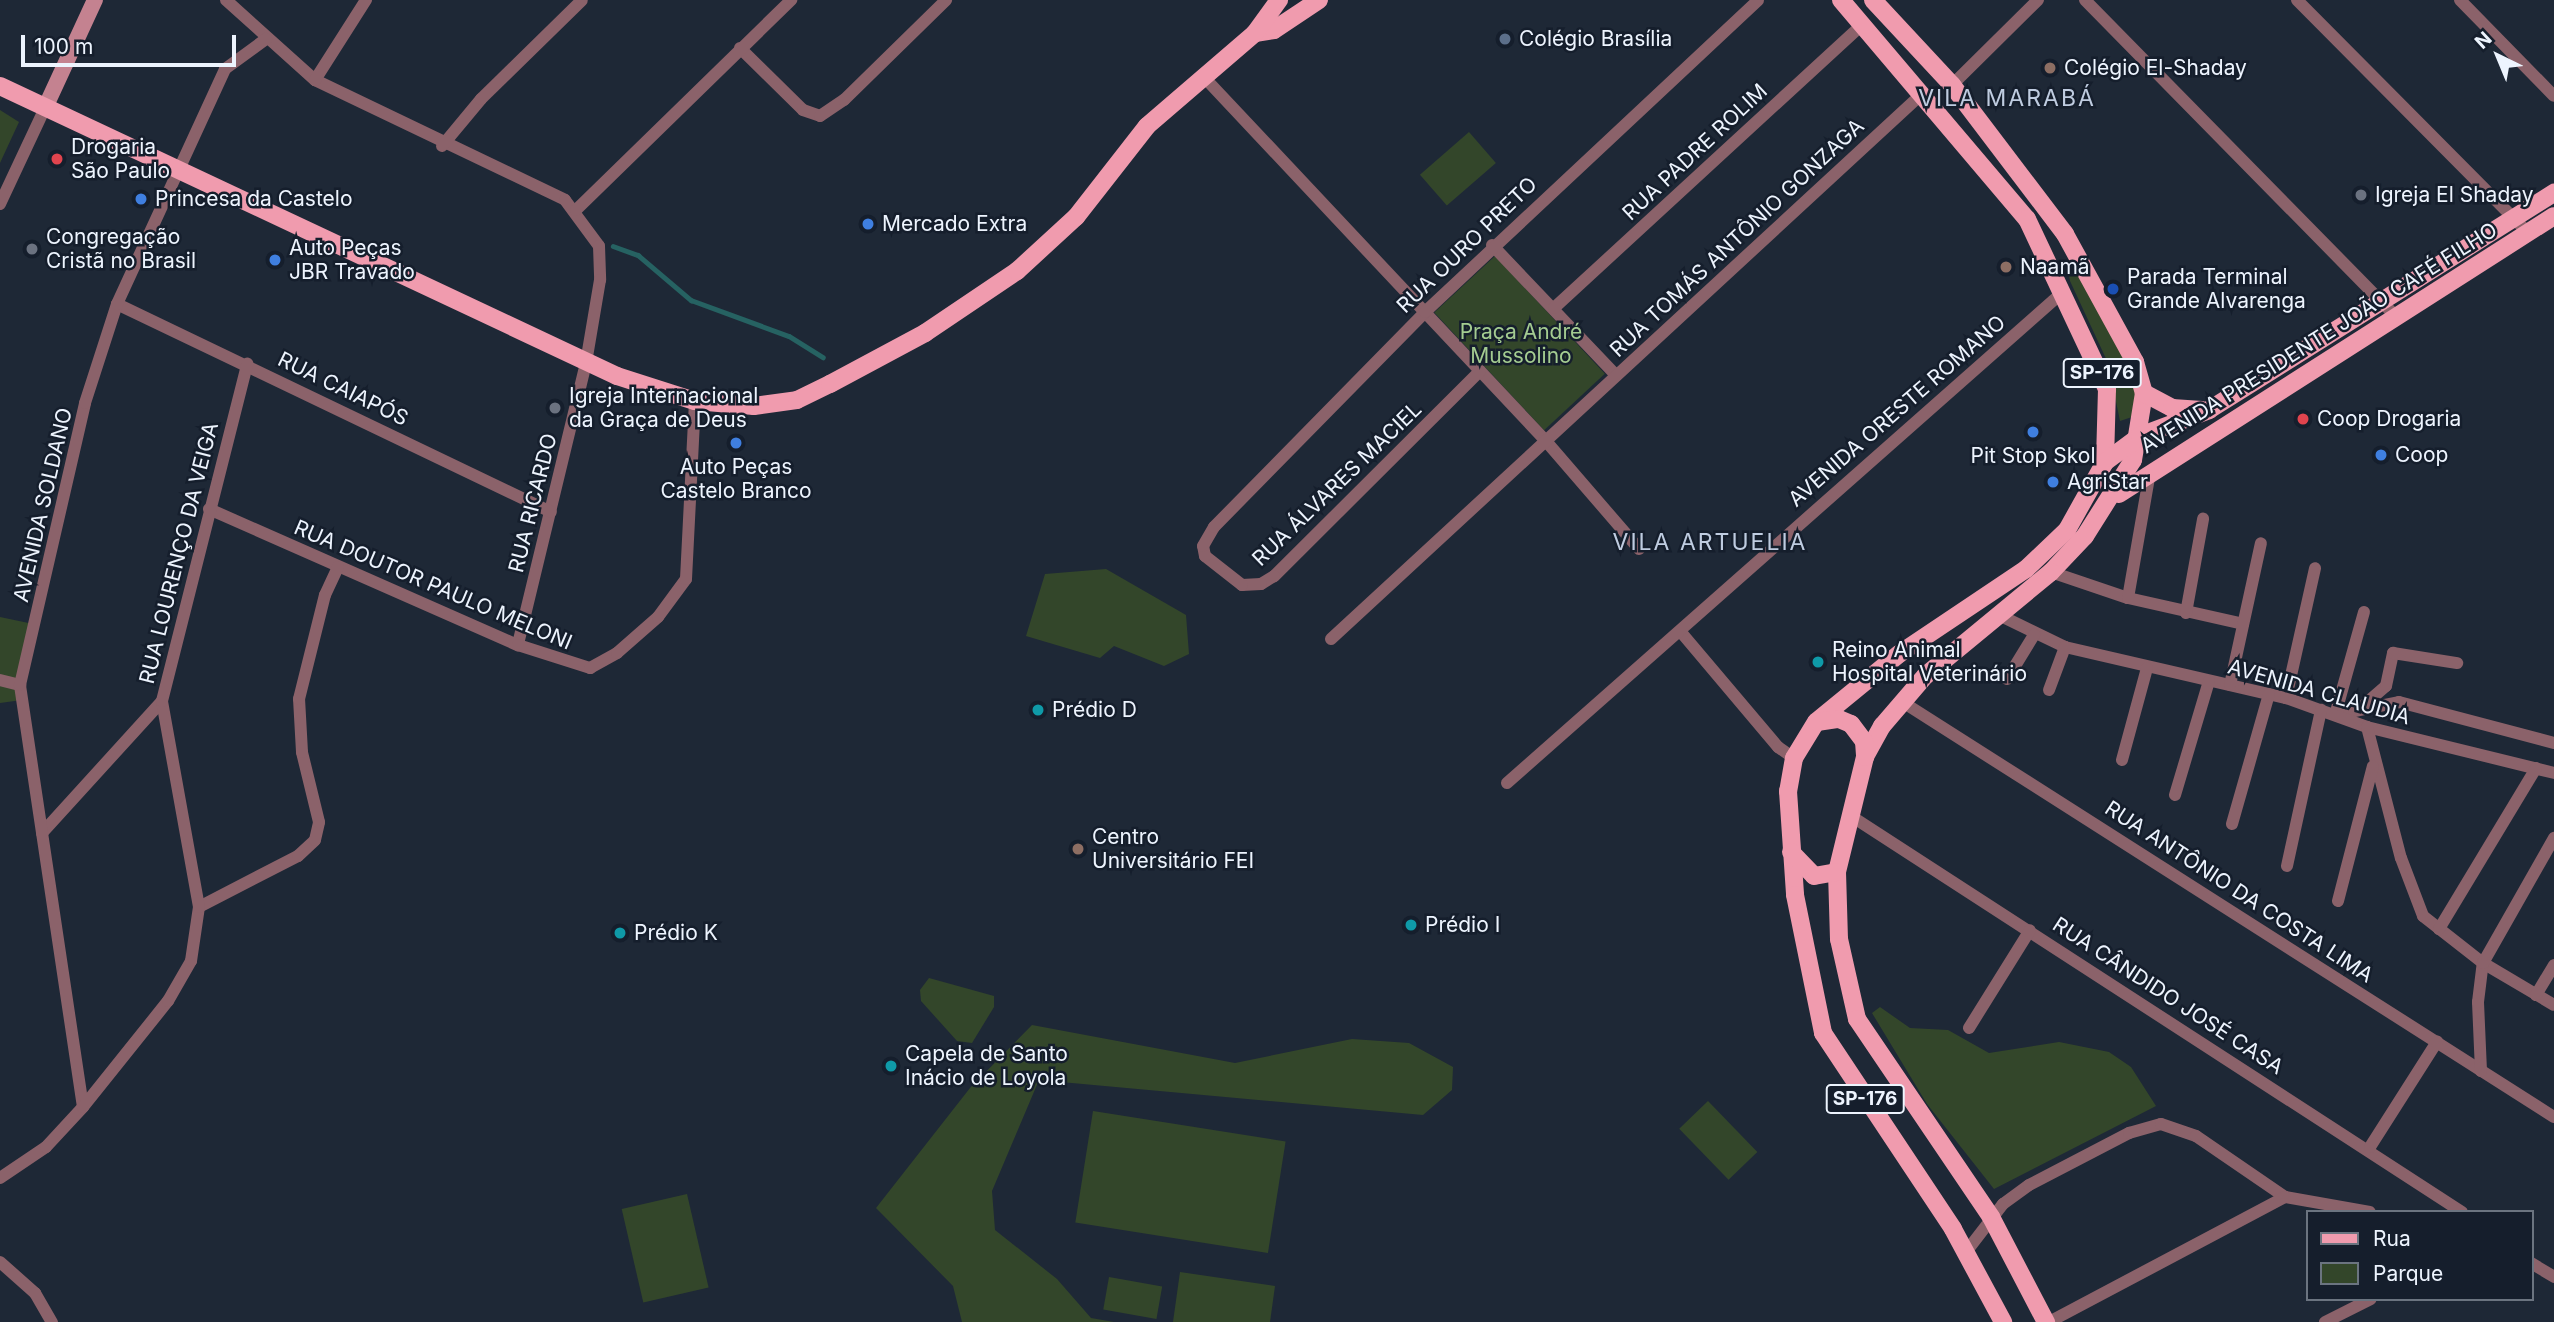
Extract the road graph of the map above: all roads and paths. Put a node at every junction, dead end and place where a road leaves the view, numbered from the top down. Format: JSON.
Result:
{"nodes":[{"id":1,"x":95,"y":0,"type":"edge"},
{"id":2,"x":226,"y":0,"type":"edge"},
{"id":3,"x":366,"y":0,"type":"edge"},
{"id":4,"x":582,"y":0,"type":"edge"},
{"id":5,"x":791,"y":0,"type":"edge"},
{"id":6,"x":946,"y":0,"type":"edge"},
{"id":7,"x":1279,"y":0,"type":"edge"},
{"id":8,"x":1318,"y":0,"type":"edge"},
{"id":9,"x":1758,"y":0,"type":"edge"},
{"id":10,"x":1841,"y":0,"type":"edge"},
{"id":11,"x":1873,"y":0,"type":"edge"},
{"id":12,"x":2038,"y":0,"type":"edge"},
{"id":13,"x":2085,"y":0,"type":"edge"},
{"id":14,"x":2297,"y":0,"type":"edge"},
{"id":15,"x":2460,"y":0,"type":"edge"},
{"id":16,"x":1863,"y":24,"type":"junction"},
{"id":17,"x":1255,"y":33,"type":"junction"},
{"id":18,"x":265,"y":39,"type":"junction"},
{"id":19,"x":740,"y":48,"type":"junction"},
{"id":20,"x":1202,"y":75,"type":"junction"},
{"id":21,"x":315,"y":80,"type":"junction"},
{"id":22,"x":1952,"y":85,"type":"junction"},
{"id":23,"x":0,"y":86,"type":"edge"},
{"id":24,"x":1923,"y":93,"type":"junction"},
{"id":25,"x":2554,"y":96,"type":"edge"},
{"id":26,"x":45,"y":108,"type":"junction"},
{"id":27,"x":442,"y":146,"type":"junction"},
{"id":28,"x":178,"y":169,"type":"junction"},
{"id":29,"x":2554,"y":193,"type":"edge"},
{"id":30,"x":0,"y":204,"type":"edge"},
{"id":31,"x":576,"y":210,"type":"junction"},
{"id":32,"x":2554,"y":216,"type":"edge"},
{"id":33,"x":2515,"y":218,"type":"junction"},
{"id":34,"x":2027,"y":219,"type":"junction"},
{"id":35,"x":2527,"y":232,"type":"junction"},
{"id":36,"x":2065,"y":234,"type":"junction"},
{"id":37,"x":1492,"y":245,"type":"junction"},
{"id":38,"x":2063,"y":292,"type":"junction"},
{"id":39,"x":2379,"y":302,"type":"junction"},
{"id":40,"x":117,"y":304,"type":"junction"},
{"id":41,"x":1554,"y":308,"type":"junction"},
{"id":42,"x":1425,"y":312,"type":"junction"},
{"id":43,"x":2396,"y":317,"type":"junction"},
{"id":44,"x":586,"y":363,"type":"junction"},
{"id":45,"x":247,"y":364,"type":"junction"},
{"id":46,"x":1480,"y":371,"type":"junction"},
{"id":47,"x":1616,"y":374,"type":"junction"},
{"id":48,"x":2144,"y":393,"type":"junction"},
{"id":49,"x":695,"y":401,"type":"junction"},
{"id":50,"x":2209,"y":410,"type":"junction"},
{"id":51,"x":2140,"y":436,"type":"junction"},
{"id":52,"x":1545,"y":440,"type":"junction"},
{"id":53,"x":2105,"y":462,"type":"junction"},
{"id":54,"x":2150,"y":472,"type":"junction"},
{"id":55,"x":2110,"y":500,"type":"junction"},
{"id":56,"x":209,"y":509,"type":"junction"},
{"id":57,"x":551,"y":512,"type":"junction"},
{"id":58,"x":2203,"y":519,"type":"dead end"},
{"id":59,"x":1214,"y":527,"type":"joint"},
{"id":60,"x":2261,"y":543,"type":"dead end"},
{"id":61,"x":1639,"y":549,"type":"dead end"},
{"id":62,"x":338,"y":567,"type":"junction"},
{"id":63,"x":2315,"y":568,"type":"dead end"},
{"id":64,"x":2051,"y":572,"type":"junction"},
{"id":65,"x":2128,"y":598,"type":"junction"},
{"id":66,"x":2364,"y":612,"type":"dead end"},
{"id":67,"x":2186,"y":613,"type":"junction"},
{"id":68,"x":1997,"y":614,"type":"junction"},
{"id":69,"x":2243,"y":624,"type":"junction"},
{"id":70,"x":1681,"y":631,"type":"junction"},
{"id":71,"x":2034,"y":635,"type":"junction"},
{"id":72,"x":1331,"y":639,"type":"dead end"},
{"id":73,"x":518,"y":645,"type":"junction"},
{"id":74,"x":2065,"y":647,"type":"junction"},
{"id":75,"x":2457,"y":663,"type":"dead end"},
{"id":76,"x":2147,"y":668,"type":"junction"},
{"id":77,"x":2007,"y":679,"type":"dead end"},
{"id":78,"x":0,"y":680,"type":"edge"},
{"id":79,"x":2209,"y":681,"type":"junction"},
{"id":80,"x":20,"y":685,"type":"junction"},
{"id":81,"x":2230,"y":685,"type":"junction"},
{"id":82,"x":2049,"y":690,"type":"dead end"},
{"id":83,"x":2270,"y":694,"type":"junction"},
{"id":84,"x":2286,"y":698,"type":"junction"},
{"id":85,"x":162,"y":701,"type":"junction"},
{"id":86,"x":1901,"y":701,"type":"junction"},
{"id":87,"x":2364,"y":705,"type":"junction"},
{"id":88,"x":2320,"y":710,"type":"junction"},
{"id":89,"x":2335,"y":715,"type":"junction"},
{"id":90,"x":1816,"y":722,"type":"junction"},
{"id":91,"x":2367,"y":727,"type":"junction"},
{"id":92,"x":2554,"y":743,"type":"edge"},
{"id":93,"x":1866,"y":757,"type":"junction"},
{"id":94,"x":1794,"y":758,"type":"junction"},
{"id":95,"x":2122,"y":760,"type":"dead end"},
{"id":96,"x":2373,"y":765,"type":"junction"},
{"id":97,"x":2536,"y":768,"type":"junction"},
{"id":98,"x":2554,"y":773,"type":"edge"},
{"id":99,"x":1507,"y":783,"type":"dead end"},
{"id":100,"x":2175,"y":796,"type":"dead end"},
{"id":101,"x":1851,"y":816,"type":"junction"},
{"id":102,"x":2232,"y":824,"type":"dead end"},
{"id":103,"x":42,"y":833,"type":"junction"},
{"id":104,"x":2554,"y":838,"type":"edge"},
{"id":105,"x":1791,"y":852,"type":"junction"},
{"id":106,"x":2287,"y":866,"type":"dead end"},
{"id":107,"x":1837,"y":872,"type":"junction"},
{"id":108,"x":2338,"y":901,"type":"dead end"},
{"id":109,"x":199,"y":907,"type":"junction"},
{"id":110,"x":2439,"y":929,"type":"junction"},
{"id":111,"x":2030,"y":930,"type":"junction"},
{"id":112,"x":2483,"y":962,"type":"junction"},
{"id":113,"x":2554,"y":965,"type":"edge"},
{"id":114,"x":2536,"y":995,"type":"junction"},
{"id":115,"x":2554,"y":1005,"type":"edge"},
{"id":116,"x":1969,"y":1028,"type":"dead end"},
{"id":117,"x":2437,"y":1042,"type":"junction"},
{"id":118,"x":2482,"y":1070,"type":"junction"},
{"id":119,"x":83,"y":1107,"type":"junction"},
{"id":120,"x":2554,"y":1118,"type":"edge"},
{"id":121,"x":2370,"y":1147,"type":"junction"},
{"id":122,"x":0,"y":1178,"type":"edge"},
{"id":123,"x":2285,"y":1197,"type":"junction"},
{"id":124,"x":2359,"y":1210,"type":"edge"},
{"id":125,"x":2459,"y":1210,"type":"edge"},
{"id":126,"x":1991,"y":1217,"type":"junction"},
{"id":127,"x":1966,"y":1252,"type":"junction"},
{"id":128,"x":0,"y":1262,"type":"edge"},
{"id":129,"x":2533,"y":1264,"type":"edge"},
{"id":130,"x":2554,"y":1278,"type":"edge"},
{"id":131,"x":2367,"y":1301,"type":"edge"},
{"id":132,"x":52,"y":1322,"type":"edge"},
{"id":133,"x":2003,"y":1322,"type":"edge"},
{"id":134,"x":2047,"y":1322,"type":"edge"},
{"id":135,"x":2325,"y":1322,"type":"edge"}],
"edges":[{"from":1,"to":26,"type":"street"},
{"from":2,"to":18,"type":"street"},
{"from":3,"to":21,"type":"street"},
{"from":4,"to":27,"type":"street"},
{"from":5,"to":19,"type":"street"},
{"from":6,"to":19,"type":"street"},
{"from":7,"to":17,"type":"main road"},
{"from":8,"to":17,"type":"main road"},
{"from":9,"to":37,"type":"street","name":"RUA OURO PRETO"},
{"from":10,"to":16,"type":"main road","number":"SP-176"},
{"from":11,"to":22,"type":"main road","number":"SP-176"},
{"from":12,"to":22,"type":"street"},
{"from":13,"to":39,"type":"street"},
{"from":14,"to":33,"type":"street"},
{"from":15,"to":25,"type":"street"},
{"from":16,"to":24,"type":"main road","number":"SP-176"},
{"from":16,"to":41,"type":"street","name":"RUA PADRE ROLIM"},
{"from":17,"to":20,"type":"main road"},
{"from":18,"to":21,"type":"street"},
{"from":18,"to":28,"type":"street","name":"AVENIDA SOLDANO"},
{"from":19,"to":31,"type":"street"},
{"from":20,"to":42,"type":"street"},
{"from":20,"to":49,"type":"main road"},
{"from":21,"to":27,"type":"street"},
{"from":22,"to":36,"type":"main road","number":"SP-176"},
{"from":23,"to":26,"type":"main road"},
{"from":24,"to":34,"type":"main road","number":"SP-176"},
{"from":24,"to":47,"type":"street","name":"RUA TOMÁS ANTÔNIO GONZAGA"},
{"from":26,"to":28,"type":"main road"},
{"from":26,"to":30,"type":"street"},
{"from":27,"to":31,"type":"street"},
{"from":28,"to":40,"type":"street","name":"AVENIDA SOLDANO"},
{"from":28,"to":44,"type":"main road"},
{"from":29,"to":33,"type":"main road","name":"AVENIDA PRESIDENTE JOÃO CAFÉ FILHO"},
{"from":31,"to":44,"type":"street","name":"RUA RICARDO"},
{"from":32,"to":35,"type":"main road","name":"AVENIDA PRESIDENTE JOÃO CAFÉ FILHO"},
{"from":33,"to":35,"type":"street"},
{"from":33,"to":39,"type":"main road","name":"AVENIDA PRESIDENTE JOÃO CAFÉ FILHO"},
{"from":34,"to":36,"type":"main road"},
{"from":34,"to":38,"type":"main road","number":"SP-176"},
{"from":35,"to":43,"type":"main road","name":"AVENIDA PRESIDENTE JOÃO CAFÉ FILHO"},
{"from":36,"to":48,"type":"main road","number":"SP-176"},
{"from":37,"to":41,"type":"street"},
{"from":37,"to":42,"type":"street","name":"RUA OURO PRETO"},
{"from":38,"to":53,"type":"main road","number":"SP-176"},
{"from":38,"to":70,"type":"street","name":"AVENIDA ORESTE ROMANO"},
{"from":39,"to":43,"type":"street"},
{"from":39,"to":50,"type":"main road","name":"AVENIDA PRESIDENTE JOÃO CAFÉ FILHO"},
{"from":40,"to":45,"type":"street","name":"RUA CAIAPÓS"},
{"from":40,"to":80,"type":"street","name":"AVENIDA SOLDANO"},
{"from":41,"to":47,"type":"street"},
{"from":42,"to":46,"type":"street"},
{"from":42,"to":59,"type":"street","name":"RUA OURO PRETO"},
{"from":43,"to":54,"type":"main road","name":"AVENIDA PRESIDENTE JOÃO CAFÉ FILHO"},
{"from":44,"to":49,"type":"main road"},
{"from":44,"to":57,"type":"street","name":"RUA RICARDO"},
{"from":45,"to":56,"type":"street","name":"RUA LOURENÇO DA VEIGA"},
{"from":45,"to":57,"type":"street","name":"RUA CAIAPÓS"},
{"from":46,"to":52,"type":"street"},
{"from":46,"to":59,"type":"street","name":"RUA ÁLVARES MACIEL"},
{"from":47,"to":52,"type":"street","name":"RUA TOMÁS ANTÔNIO GONZAGA"},
{"from":48,"to":50,"type":"main road"},
{"from":48,"to":51,"type":"main road","number":"SP-176"},
{"from":49,"to":73,"type":"street","name":"RUA DOUTOR PAULO MELONI"},
{"from":50,"to":51,"type":"main road","name":"AVENIDA PRESIDENTE JOÃO CAFÉ FILHO"},
{"from":51,"to":53,"type":"main road","name":"AVENIDA PRESIDENTE JOÃO CAFÉ FILHO"},
{"from":51,"to":55,"type":"main road","number":"SP-176"},
{"from":52,"to":61,"type":"street"},
{"from":52,"to":72,"type":"street","name":"RUA TOMÁS ANTÔNIO GONZAGA"},
{"from":53,"to":90,"type":"main road","number":"SP-176"},
{"from":54,"to":55,"type":"main road","name":"AVENIDA PRESIDENTE JOÃO CAFÉ FILHO"},
{"from":54,"to":65,"type":"street"},
{"from":55,"to":64,"type":"main road","number":"SP-176"},
{"from":56,"to":62,"type":"street","name":"RUA DOUTOR PAULO MELONI"},
{"from":56,"to":85,"type":"street","name":"RUA LOURENÇO DA VEIGA"},
{"from":57,"to":73,"type":"street","name":"RUA RICARDO"},
{"from":58,"to":67,"type":"street"},
{"from":60,"to":69,"type":"street"},
{"from":62,"to":73,"type":"street","name":"RUA DOUTOR PAULO MELONI"},
{"from":62,"to":109,"type":"street"},
{"from":63,"to":84,"type":"street"},
{"from":64,"to":65,"type":"street"},
{"from":64,"to":68,"type":"main road","number":"SP-176"},
{"from":65,"to":67,"type":"street"},
{"from":66,"to":89,"type":"street"},
{"from":67,"to":69,"type":"street"},
{"from":68,"to":71,"type":"street","name":"AVENIDA CLAUDIA"},
{"from":68,"to":86,"type":"main road","number":"SP-176"},
{"from":69,"to":81,"type":"street"},
{"from":70,"to":94,"type":"street"},
{"from":70,"to":99,"type":"street","name":"AVENIDA ORESTE ROMANO"},
{"from":71,"to":74,"type":"street","name":"AVENIDA CLAUDIA"},
{"from":71,"to":77,"type":"street"},
{"from":74,"to":76,"type":"street","name":"AVENIDA CLAUDIA"},
{"from":74,"to":82,"type":"street"},
{"from":75,"to":87,"type":"street"},
{"from":76,"to":79,"type":"street","name":"AVENIDA CLAUDIA"},
{"from":76,"to":95,"type":"street"},
{"from":78,"to":80,"type":"street"},
{"from":79,"to":81,"type":"street","name":"AVENIDA CLAUDIA"},
{"from":79,"to":100,"type":"street"},
{"from":80,"to":103,"type":"street","name":"AVENIDA SOLDANO"},
{"from":81,"to":83,"type":"street","name":"AVENIDA CLAUDIA"},
{"from":83,"to":84,"type":"street","name":"AVENIDA CLAUDIA"},
{"from":83,"to":102,"type":"street"},
{"from":84,"to":88,"type":"street","name":"AVENIDA CLAUDIA"},
{"from":85,"to":103,"type":"street"},
{"from":85,"to":109,"type":"street","name":"RUA LOURENÇO DA VEIGA"},
{"from":86,"to":93,"type":"main road","number":"SP-176"},
{"from":86,"to":117,"type":"street","name":"RUA ANTÔNIO DA COSTA LIMA"},
{"from":87,"to":89,"type":"street"},
{"from":87,"to":92,"type":"street"},
{"from":88,"to":89,"type":"street","name":"AVENIDA CLAUDIA"},
{"from":88,"to":106,"type":"street"},
{"from":89,"to":91,"type":"street","name":"AVENIDA CLAUDIA"},
{"from":90,"to":93,"type":"main road"},
{"from":90,"to":94,"type":"main road","number":"SP-176"},
{"from":91,"to":96,"type":"street"},
{"from":91,"to":97,"type":"street","name":"AVENIDA CLAUDIA"},
{"from":93,"to":101,"type":"main road","number":"SP-176"},
{"from":94,"to":105,"type":"main road","number":"SP-176"},
{"from":96,"to":108,"type":"street"},
{"from":96,"to":110,"type":"street"},
{"from":97,"to":98,"type":"street","name":"AVENIDA CLAUDIA"},
{"from":97,"to":110,"type":"street"},
{"from":101,"to":107,"type":"main road","number":"SP-176"},
{"from":101,"to":111,"type":"street","name":"RUA CÂNDIDO JOSÉ CASA"},
{"from":103,"to":119,"type":"street","name":"AVENIDA SOLDANO"},
{"from":104,"to":112,"type":"street"},
{"from":105,"to":107,"type":"main road"},
{"from":105,"to":127,"type":"main road","number":"SP-176"},
{"from":107,"to":126,"type":"main road","number":"SP-176"},
{"from":109,"to":119,"type":"street","name":"RUA LOURENÇO DA VEIGA"},
{"from":110,"to":112,"type":"street"},
{"from":111,"to":116,"type":"street"},
{"from":111,"to":121,"type":"street","name":"RUA CÂNDIDO JOSÉ CASA"},
{"from":112,"to":114,"type":"street"},
{"from":112,"to":118,"type":"street"},
{"from":113,"to":114,"type":"street"},
{"from":114,"to":115,"type":"street"},
{"from":117,"to":118,"type":"street","name":"RUA ANTÔNIO DA COSTA LIMA"},
{"from":117,"to":121,"type":"street"},
{"from":118,"to":120,"type":"street","name":"RUA ANTÔNIO DA COSTA LIMA"},
{"from":119,"to":122,"type":"street","name":"RUA LOURENÇO DA VEIGA"},
{"from":121,"to":125,"type":"street","name":"RUA CÂNDIDO JOSÉ CASA"},
{"from":123,"to":124,"type":"street"},
{"from":123,"to":126,"type":"street"},
{"from":123,"to":134,"type":"street"},
{"from":126,"to":127,"type":"street"},
{"from":126,"to":134,"type":"main road","number":"SP-176"},
{"from":127,"to":133,"type":"main road","number":"SP-176"},
{"from":128,"to":132,"type":"street"},
{"from":129,"to":130,"type":"street"},
{"from":131,"to":135,"type":"street"}]}
